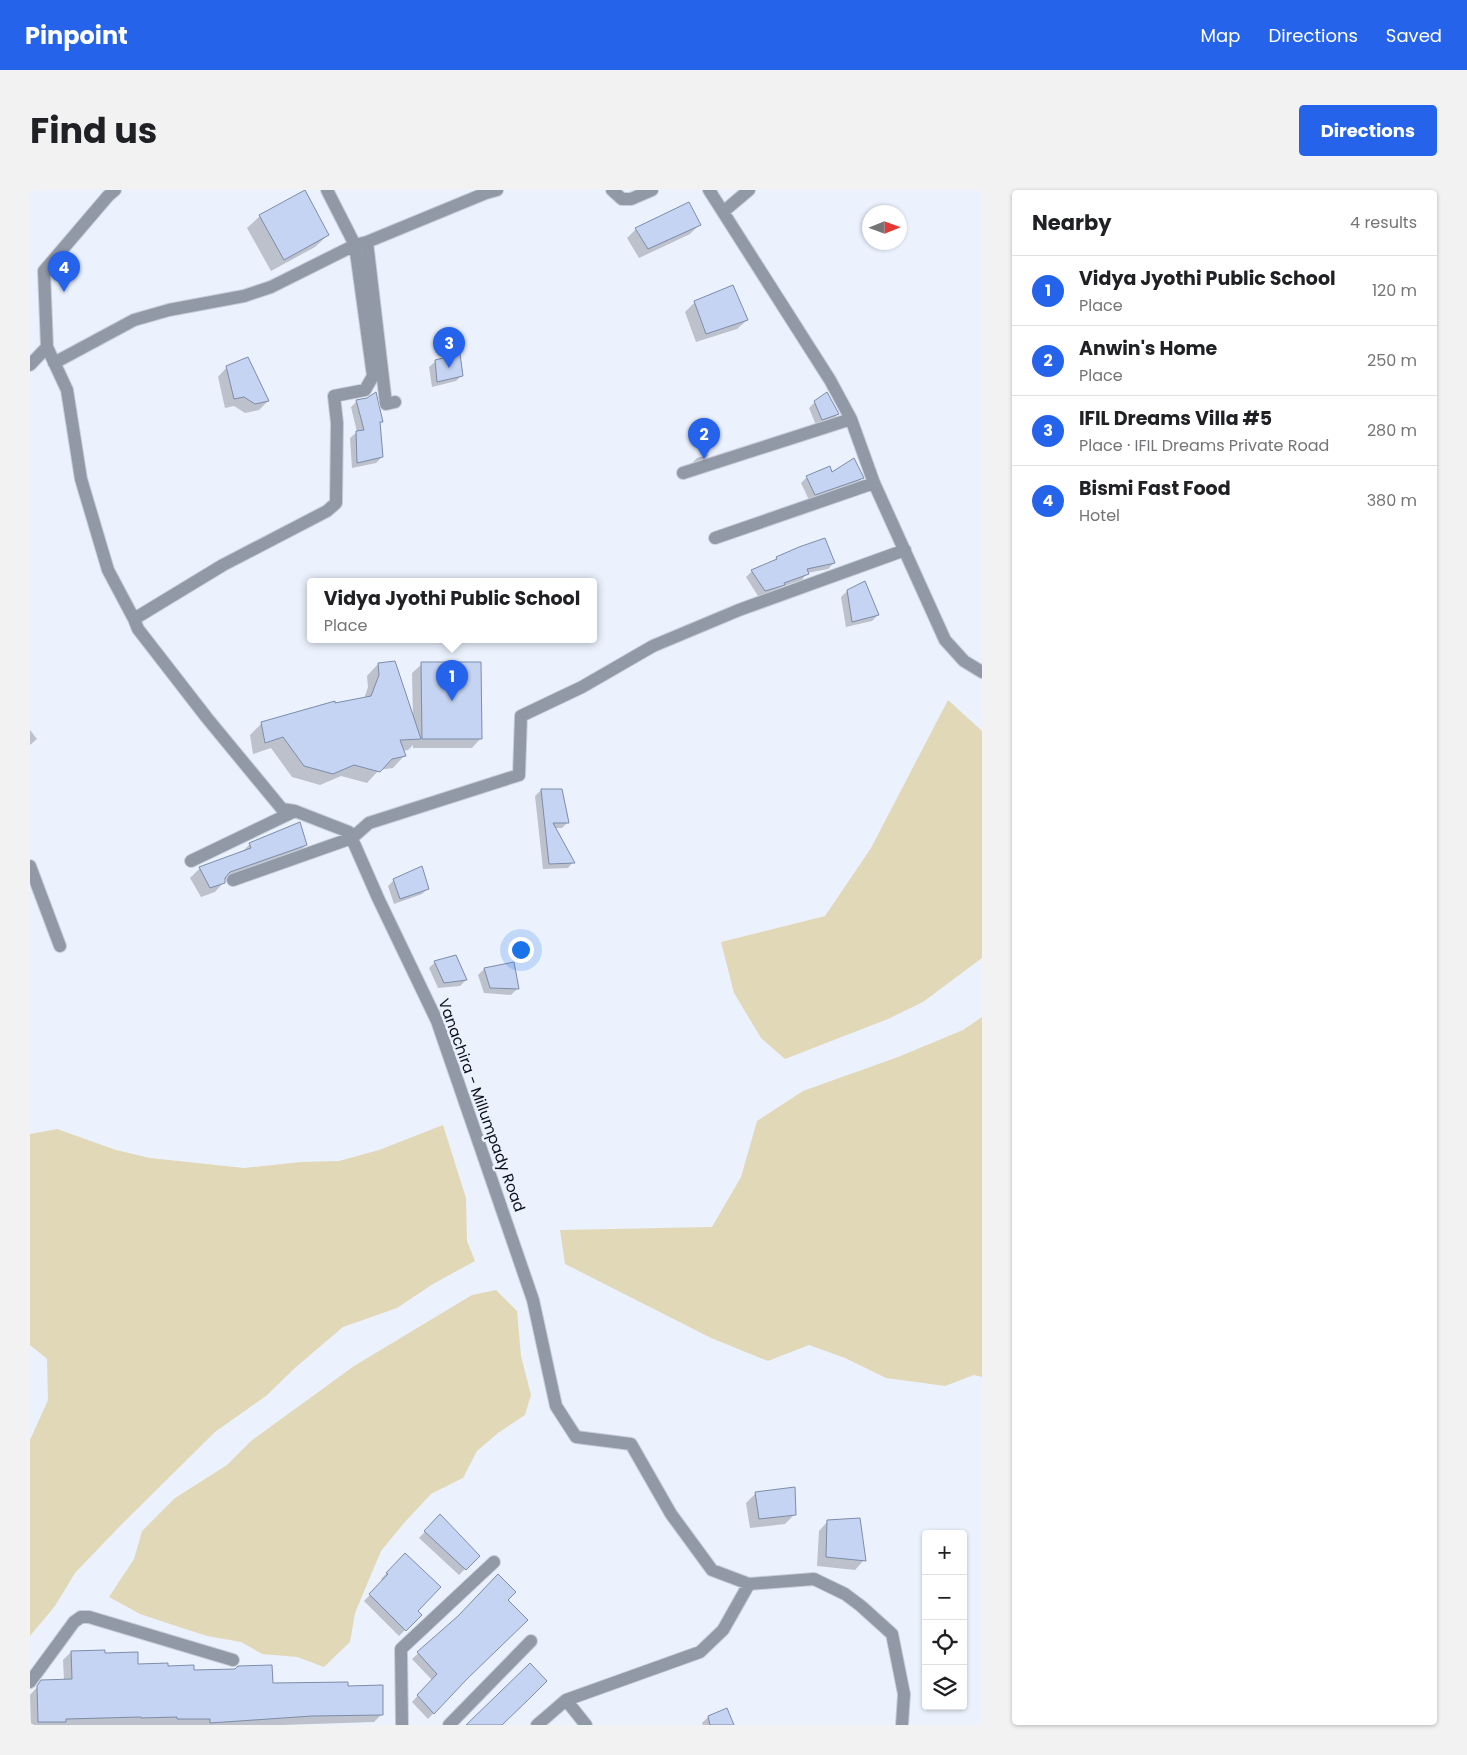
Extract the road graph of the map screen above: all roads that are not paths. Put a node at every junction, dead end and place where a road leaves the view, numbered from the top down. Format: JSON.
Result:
{"nodes":[{"id":1,"x":115,"y":190,"type":"edge"},
{"id":2,"x":327,"y":190,"type":"edge"},
{"id":3,"x":612,"y":190,"type":"edge"},
{"id":4,"x":652,"y":190,"type":"edge"},
{"id":5,"x":709,"y":190,"type":"edge"},
{"id":6,"x":749,"y":190,"type":"edge"},
{"id":7,"x":489,"y":191,"type":"edge"},
{"id":8,"x":723,"y":212,"type":"junction"},
{"id":9,"x":361,"y":244,"type":"junction"},
{"id":10,"x":47,"y":347,"type":"junction"},
{"id":11,"x":54,"y":363,"type":"junction"},
{"id":12,"x":30,"y":365,"type":"edge"},
{"id":13,"x":378,"y":377,"type":"junction"},
{"id":14,"x":395,"y":402,"type":"dead end"},
{"id":15,"x":851,"y":419,"type":"junction"},
{"id":16,"x":683,"y":473,"type":"dead end"},
{"id":17,"x":874,"y":483,"type":"junction"},
{"id":18,"x":715,"y":538,"type":"dead end"},
{"id":19,"x":905,"y":550,"type":"junction"},
{"id":20,"x":134,"y":619,"type":"junction"},
{"id":21,"x":982,"y":672,"type":"edge"},
{"id":22,"x":295,"y":811,"type":"junction"},
{"id":23,"x":352,"y":838,"type":"junction"},
{"id":24,"x":191,"y":861,"type":"dead end"},
{"id":25,"x":30,"y":866,"type":"edge"},
{"id":26,"x":233,"y":880,"type":"dead end"},
{"id":27,"x":60,"y":946,"type":"dead end"},
{"id":28,"x":494,"y":1562,"type":"dead end"},
{"id":29,"x":749,"y":1584,"type":"junction"},
{"id":30,"x":531,"y":1641,"type":"dead end"},
{"id":31,"x":232,"y":1660,"type":"dead end"},
{"id":32,"x":30,"y":1682,"type":"edge"},
{"id":33,"x":566,"y":1700,"type":"junction"},
{"id":34,"x":402,"y":1725,"type":"edge"},
{"id":35,"x":449,"y":1725,"type":"edge"},
{"id":36,"x":537,"y":1725,"type":"edge"},
{"id":37,"x":586,"y":1725,"type":"edge"},
{"id":38,"x":902,"y":1725,"type":"edge"}],
"edges":[{"from":1,"to":10,"type":"street"},
{"from":2,"to":9,"type":"street"},
{"from":3,"to":4,"type":"street"},
{"from":5,"to":8,"type":"street"},
{"from":6,"to":8,"type":"street"},
{"from":7,"to":9,"type":"street"},
{"from":8,"to":15,"type":"street"},
{"from":9,"to":11,"type":"street"},
{"from":9,"to":13,"type":"street"},
{"from":10,"to":11,"type":"street"},
{"from":10,"to":12,"type":"street"},
{"from":11,"to":20,"type":"street"},
{"from":13,"to":14,"type":"street"},
{"from":13,"to":20,"type":"street"},
{"from":15,"to":16,"type":"street"},
{"from":15,"to":17,"type":"street"},
{"from":17,"to":18,"type":"street"},
{"from":17,"to":19,"type":"street"},
{"from":19,"to":21,"type":"street"},
{"from":19,"to":23,"type":"street"},
{"from":20,"to":22,"type":"street"},
{"from":22,"to":23,"type":"street"},
{"from":22,"to":24,"type":"street"},
{"from":23,"to":26,"type":"street"},
{"from":23,"to":29,"type":"street","name":"Vanachira - Millumpady Road"},
{"from":25,"to":27,"type":"street"},
{"from":28,"to":34,"type":"street"},
{"from":29,"to":33,"type":"street"},
{"from":29,"to":38,"type":"street","name":"Vanachira - Millumpady Road"},
{"from":30,"to":35,"type":"street"},
{"from":31,"to":32,"type":"street"},
{"from":33,"to":36,"type":"street"},
{"from":33,"to":37,"type":"street"}]}
